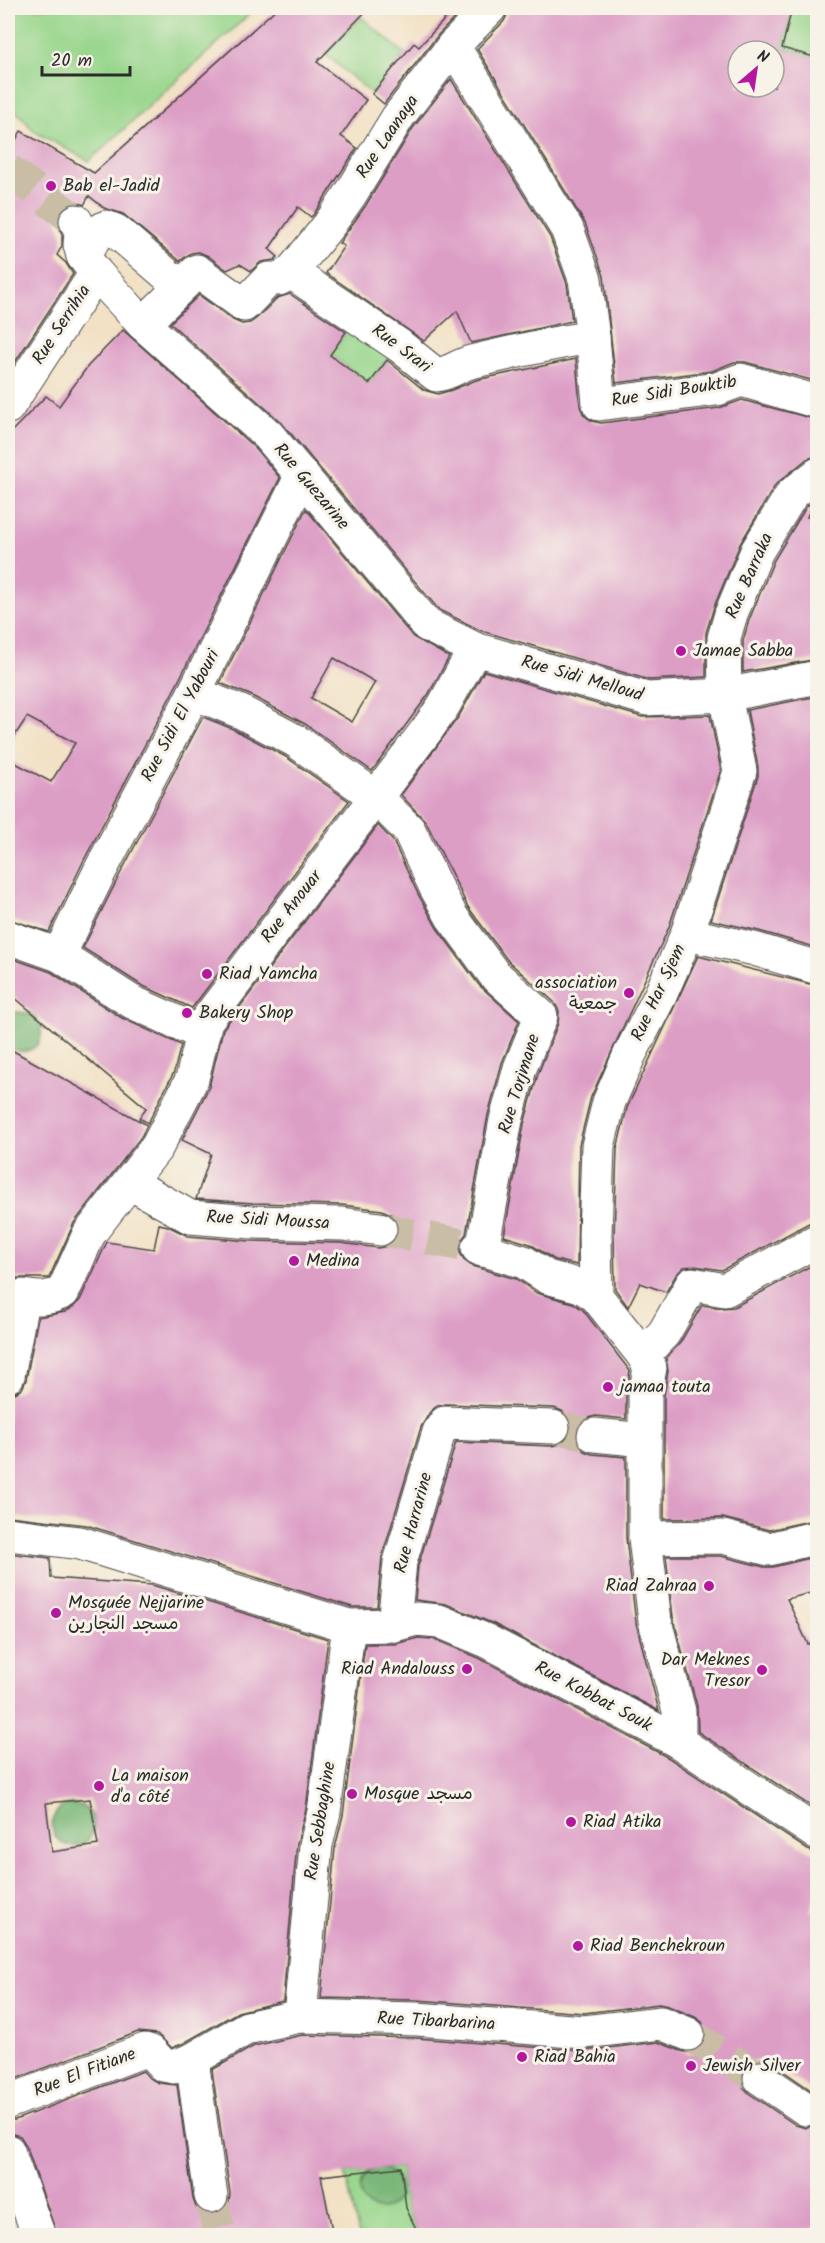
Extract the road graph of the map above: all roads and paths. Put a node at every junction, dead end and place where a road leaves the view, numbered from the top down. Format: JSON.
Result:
{"nodes":[{"id":1,"x":490,"y":8,"type":"edge"},
{"id":2,"x":453,"y":46,"type":"junction"},
{"id":3,"x":76,"y":221,"type":"tunnel mouth"},
{"id":4,"x":89,"y":265,"type":"junction"},
{"id":5,"x":291,"y":272,"type":"junction"},
{"id":6,"x":180,"y":286,"type":"junction"},
{"id":7,"x":143,"y":324,"type":"junction"},
{"id":8,"x":593,"y":337,"type":"junction"},
{"id":9,"x":818,"y":402,"type":"edge"},
{"id":10,"x":8,"y":406,"type":"edge"},
{"id":11,"x":818,"y":474,"type":"edge"},
{"id":12,"x":302,"y":476,"type":"junction"},
{"id":13,"x":475,"y":649,"type":"junction"},
{"id":14,"x":818,"y":677,"type":"edge"},
{"id":15,"x":194,"y":693,"type":"junction"},
{"id":16,"x":725,"y":694,"type":"junction"},
{"id":17,"x":376,"y":797,"type":"junction"},
{"id":18,"x":687,"y":934,"type":"junction"},
{"id":19,"x":8,"y":937,"type":"edge"},
{"id":20,"x":59,"y":955,"type":"junction"},
{"id":21,"x":818,"y":968,"type":"edge"},
{"id":22,"x":203,"y":1034,"type":"junction"},
{"id":23,"x":130,"y":1183,"type":"junction"},
{"id":24,"x":380,"y":1229,"type":"tunnel mouth"},
{"id":25,"x":818,"y":1240,"type":"edge"},
{"id":26,"x":596,"y":1296,"type":"junction"},
{"id":27,"x":643,"y":1355,"type":"junction"},
{"id":28,"x":8,"y":1376,"type":"edge"},
{"id":29,"x":553,"y":1426,"type":"tunnel mouth"},
{"id":30,"x":594,"y":1435,"type":"tunnel mouth"},
{"id":31,"x":645,"y":1440,"type":"junction"},
{"id":32,"x":8,"y":1534,"type":"edge"},
{"id":33,"x":818,"y":1536,"type":"edge"},
{"id":34,"x":645,"y":1538,"type":"junction"},
{"id":35,"x":394,"y":1625,"type":"junction"},
{"id":36,"x":349,"y":1626,"type":"junction"},
{"id":37,"x":679,"y":1742,"type":"junction"},
{"id":38,"x":818,"y":1834,"type":"edge"},
{"id":39,"x":300,"y":2016,"type":"junction"},
{"id":40,"x":688,"y":2034,"type":"tunnel mouth"},
{"id":41,"x":192,"y":2060,"type":"junction"},
{"id":42,"x":760,"y":2078,"type":"tunnel mouth"},
{"id":43,"x":8,"y":2102,"type":"edge"},
{"id":44,"x":806,"y":2109,"type":"dead end"},
{"id":45,"x":8,"y":2151,"type":"edge"},
{"id":46,"x":211,"y":2196,"type":"tunnel mouth"},
{"id":47,"x":39,"y":2235,"type":"edge"}],
"edges":[{"from":1,"to":2,"type":"street","name":"Rue Laanaya"},
{"from":2,"to":5,"type":"street","name":"Rue Laanaya"},
{"from":2,"to":8,"type":"street","name":"Rue Sidi Bouktib"},
{"from":3,"to":4,"type":"street"},
{"from":4,"to":6,"type":"street","name":"Rue Serrihia"},
{"from":4,"to":7,"type":"street","name":"Rue Guezarine"},
{"from":4,"to":10,"type":"street","name":"Rue Serrihia"},
{"from":5,"to":6,"type":"street"},
{"from":5,"to":8,"type":"street","name":"Rue Srari"},
{"from":6,"to":7,"type":"street"},
{"from":7,"to":12,"type":"street","name":"Rue Guezarine"},
{"from":8,"to":9,"type":"street","name":"Rue Sidi Bouktib"},
{"from":11,"to":16,"type":"street","name":"Rue Barraka"},
{"from":12,"to":13,"type":"street","name":"Rue Guezarine"},
{"from":12,"to":15,"type":"street","name":"Rue Sidi El Yabouri"},
{"from":13,"to":16,"type":"street","name":"Rue Sidi Melloud"},
{"from":13,"to":17,"type":"street","name":"Rue Anouar"},
{"from":14,"to":16,"type":"street","name":"Rue Sidi Melloud"},
{"from":15,"to":17,"type":"street"},
{"from":15,"to":20,"type":"street","name":"Rue Sidi El Yabouri"},
{"from":16,"to":18,"type":"street","name":"Rue Har Sjem"},
{"from":17,"to":22,"type":"street","name":"Rue Anouar"},
{"from":17,"to":26,"type":"street","name":"Rue Torjmane"},
{"from":18,"to":21,"type":"street"},
{"from":18,"to":26,"type":"street","name":"Rue Har Sjem"},
{"from":19,"to":20,"type":"street"},
{"from":20,"to":22,"type":"street"},
{"from":22,"to":23,"type":"street","name":"Rue Anouar"},
{"from":23,"to":24,"type":"street","name":"Rue Sidi Moussa"},
{"from":23,"to":28,"type":"street","name":"Rue Anouar"},
{"from":25,"to":27,"type":"street"},
{"from":26,"to":27,"type":"street"},
{"from":27,"to":31,"type":"street"},
{"from":29,"to":35,"type":"street","name":"Rue Harrarine"},
{"from":30,"to":31,"type":"street"},
{"from":31,"to":34,"type":"street"},
{"from":32,"to":36,"type":"street","name":"Rue Kobbat Souk"},
{"from":33,"to":34,"type":"street"},
{"from":34,"to":37,"type":"street"},
{"from":35,"to":36,"type":"street","name":"Rue Kobbat Souk"},
{"from":35,"to":37,"type":"street","name":"Rue Kobbat Souk"},
{"from":36,"to":39,"type":"street","name":"Rue Sebbaghine"},
{"from":37,"to":38,"type":"street","name":"Rue Kobbat Souk"},
{"from":39,"to":40,"type":"street","name":"Rue Tibarbarina"},
{"from":39,"to":41,"type":"street","name":"Rue Tibarbarina"},
{"from":41,"to":43,"type":"street","name":"Rue El Fitiane"},
{"from":41,"to":46,"type":"street"},
{"from":42,"to":44,"type":"street"},
{"from":45,"to":47,"type":"street"}]}
